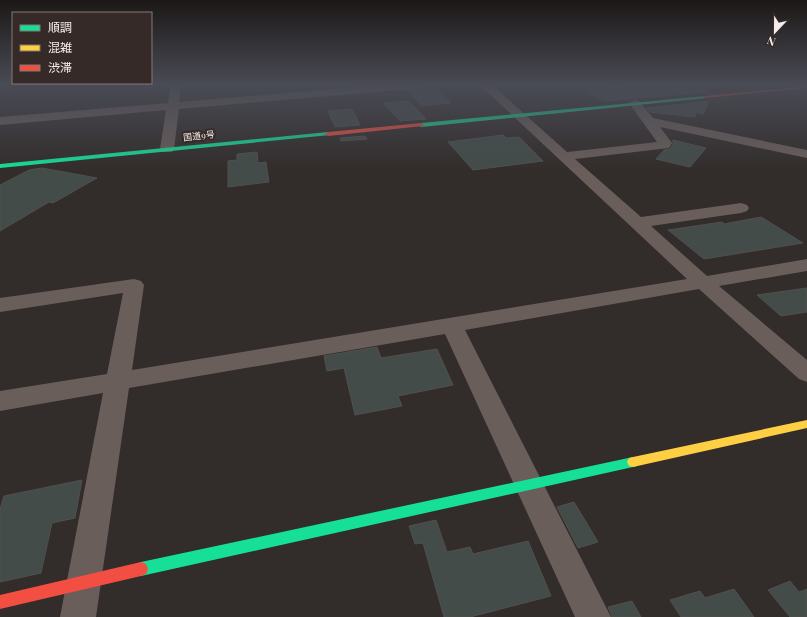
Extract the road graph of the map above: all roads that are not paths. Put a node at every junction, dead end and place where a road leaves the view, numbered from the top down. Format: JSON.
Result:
{"nodes":[{"id":1,"x":84,"y":114,"type":"edge"},
{"id":2,"x":173,"y":114,"type":"edge"},
{"id":3,"x":531,"y":114,"type":"edge"},
{"id":4,"x":643,"y":114,"type":"edge"},
{"id":5,"x":519,"y":115,"type":"junction"},
{"id":6,"x":0,"y":121,"type":"edge"},
{"id":7,"x":649,"y":121,"type":"junction"},
{"id":8,"x":166,"y":149,"type":"junction"},
{"id":9,"x":807,"y":154,"type":"edge"},
{"id":10,"x":565,"y":156,"type":"junction"},
{"id":11,"x":0,"y":166,"type":"edge"},
{"id":12,"x":741,"y":208,"type":"dead end"},
{"id":13,"x":638,"y":223,"type":"junction"},
{"id":14,"x":807,"y":264,"type":"edge"},
{"id":15,"x":703,"y":283,"type":"junction"},
{"id":16,"x":0,"y":305,"type":"edge"},
{"id":17,"x":452,"y":326,"type":"junction"},
{"id":18,"x":807,"y":373,"type":"edge"},
{"id":19,"x":119,"y":381,"type":"junction"},
{"id":20,"x":0,"y":401,"type":"edge"},
{"id":21,"x":807,"y":424,"type":"edge"},
{"id":22,"x":528,"y":486,"type":"junction"},
{"id":23,"x":85,"y":582,"type":"junction"},
{"id":24,"x":0,"y":602,"type":"edge"},
{"id":25,"x":78,"y":617,"type":"edge"},
{"id":26,"x":593,"y":617,"type":"edge"}],
"edges":[{"from":1,"to":6,"type":"street"},
{"from":2,"to":8,"type":"street"},
{"from":3,"to":5,"type":"main road","name":"国道9号"},
{"from":4,"to":7,"type":"street"},
{"from":5,"to":8,"type":"main road","name":"国道9号"},
{"from":5,"to":10,"type":"street"},
{"from":7,"to":9,"type":"street"},
{"from":7,"to":10,"type":"street"},
{"from":8,"to":11,"type":"main road","name":"国道9号"},
{"from":10,"to":13,"type":"street"},
{"from":12,"to":13,"type":"street"},
{"from":13,"to":15,"type":"street"},
{"from":14,"to":15,"type":"street"},
{"from":15,"to":17,"type":"street"},
{"from":15,"to":18,"type":"street"},
{"from":16,"to":19,"type":"street"},
{"from":17,"to":19,"type":"street"},
{"from":17,"to":22,"type":"street"},
{"from":19,"to":20,"type":"street"},
{"from":19,"to":23,"type":"street"},
{"from":21,"to":22,"type":"main road"},
{"from":22,"to":23,"type":"main road"},
{"from":22,"to":26,"type":"street"},
{"from":23,"to":24,"type":"main road"},
{"from":23,"to":25,"type":"street"}]}
